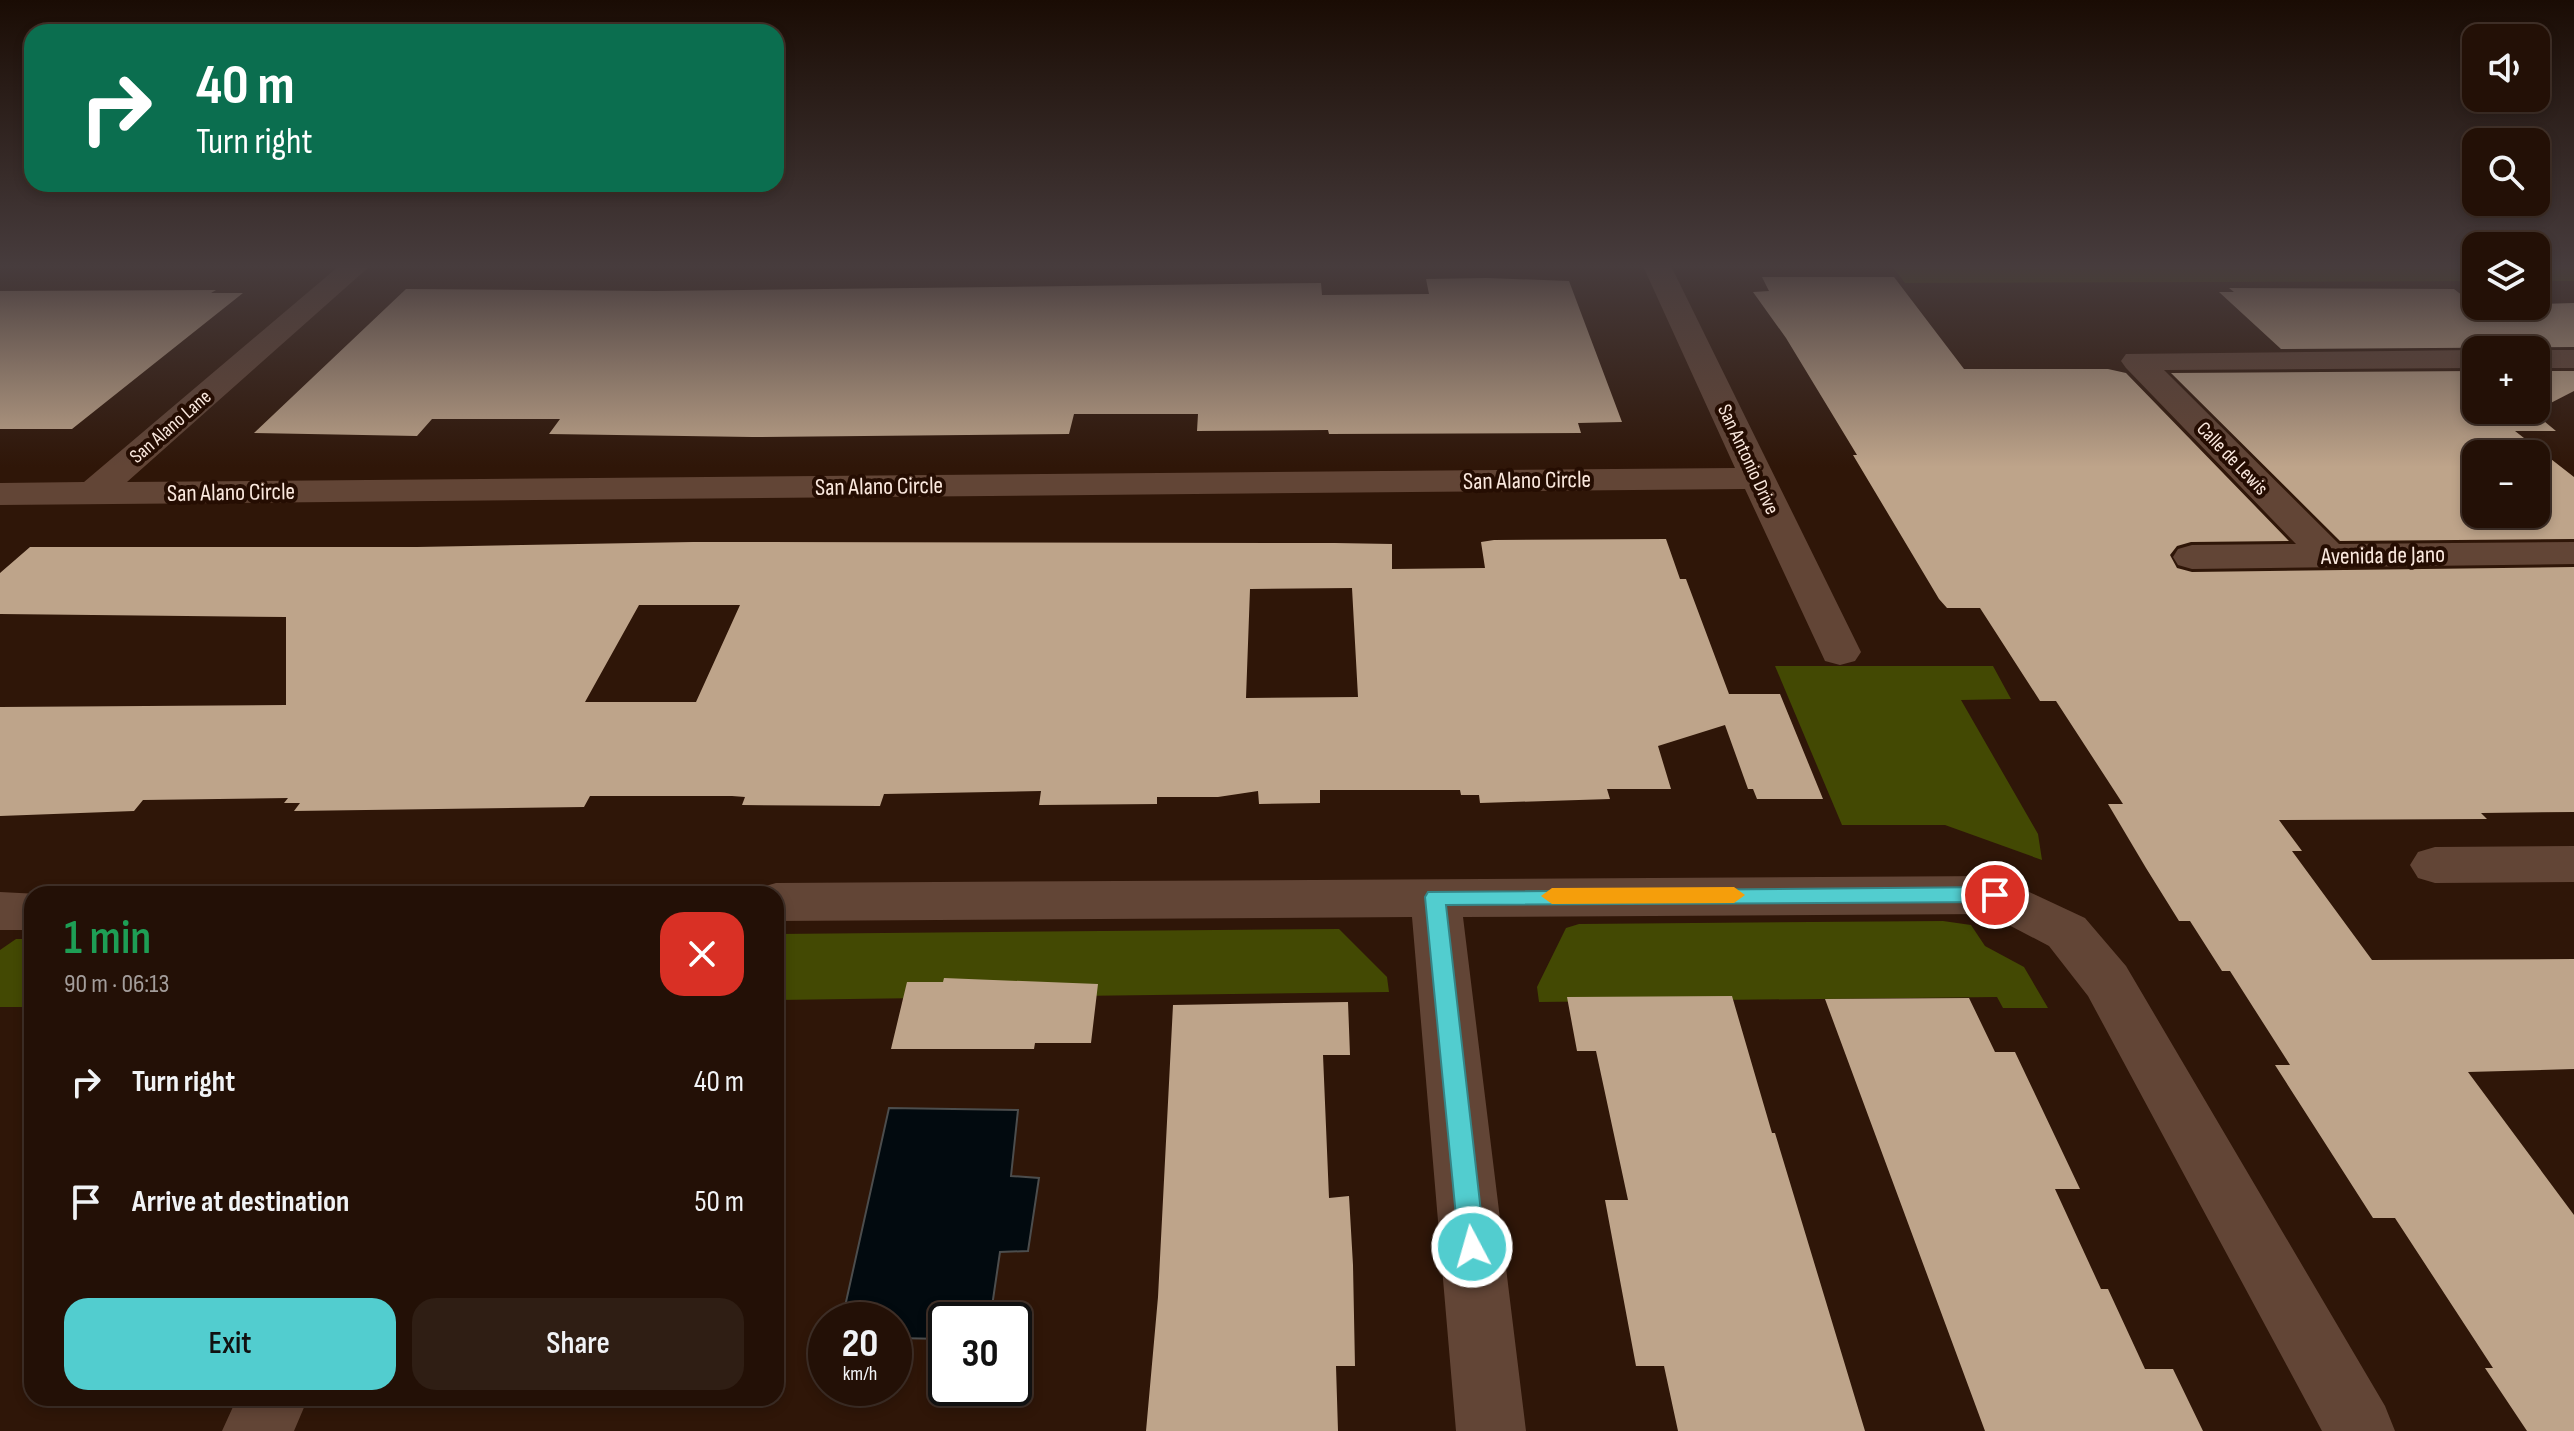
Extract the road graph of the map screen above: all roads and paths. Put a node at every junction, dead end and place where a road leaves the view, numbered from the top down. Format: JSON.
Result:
{"nodes":[{"id":1,"x":279,"y":333,"type":"edge"},
{"id":2,"x":1689,"y":333,"type":"edge"},
{"id":3,"x":2462,"y":359,"type":"edge"},
{"id":4,"x":2550,"y":359,"type":"edge"},
{"id":5,"x":2574,"y":359,"type":"edge"},
{"id":6,"x":1758,"y":478,"type":"junction"},
{"id":7,"x":93,"y":493,"type":"junction"},
{"id":8,"x":0,"y":494,"type":"edge"},
{"id":9,"x":2574,"y":553,"type":"edge"},
{"id":10,"x":2329,"y":556,"type":"junction"},
{"id":11,"x":2192,"y":557,"type":"dead end"},
{"id":12,"x":1840,"y":652,"type":"dead end"},
{"id":13,"x":2574,"y":864,"type":"edge"},
{"id":14,"x":2435,"y":865,"type":"dead end"},
{"id":15,"x":1435,"y":897,"type":"junction"},
{"id":16,"x":784,"y":902,"type":"edge"},
{"id":17,"x":0,"y":911,"type":"edge"},
{"id":18,"x":24,"y":911,"type":"edge"},
{"id":19,"x":270,"y":1406,"type":"edge"},
{"id":20,"x":257,"y":1431,"type":"edge"},
{"id":21,"x":1491,"y":1431,"type":"edge"},
{"id":22,"x":2360,"y":1431,"type":"edge"}],
"edges":[{"from":1,"to":7,"type":"street","name":"San Alano Lane"},
{"from":2,"to":6,"type":"street","name":"San Antonio Drive"},
{"from":3,"to":10,"type":"street","name":"Calle de Lewis"},
{"from":4,"to":5,"type":"street"},
{"from":6,"to":7,"type":"street","name":"San Alano Circle"},
{"from":6,"to":12,"type":"street","name":"San Antonio Drive"},
{"from":7,"to":8,"type":"street","name":"San Alano Circle"},
{"from":9,"to":10,"type":"street","name":"Avenida de Jano"},
{"from":10,"to":11,"type":"street","name":"Avenida de Jano"},
{"from":13,"to":14,"type":"street"},
{"from":15,"to":16,"type":"street"},
{"from":15,"to":21,"type":"street"},
{"from":15,"to":22,"type":"street"},
{"from":17,"to":18,"type":"street"},
{"from":19,"to":20,"type":"street"}]}
